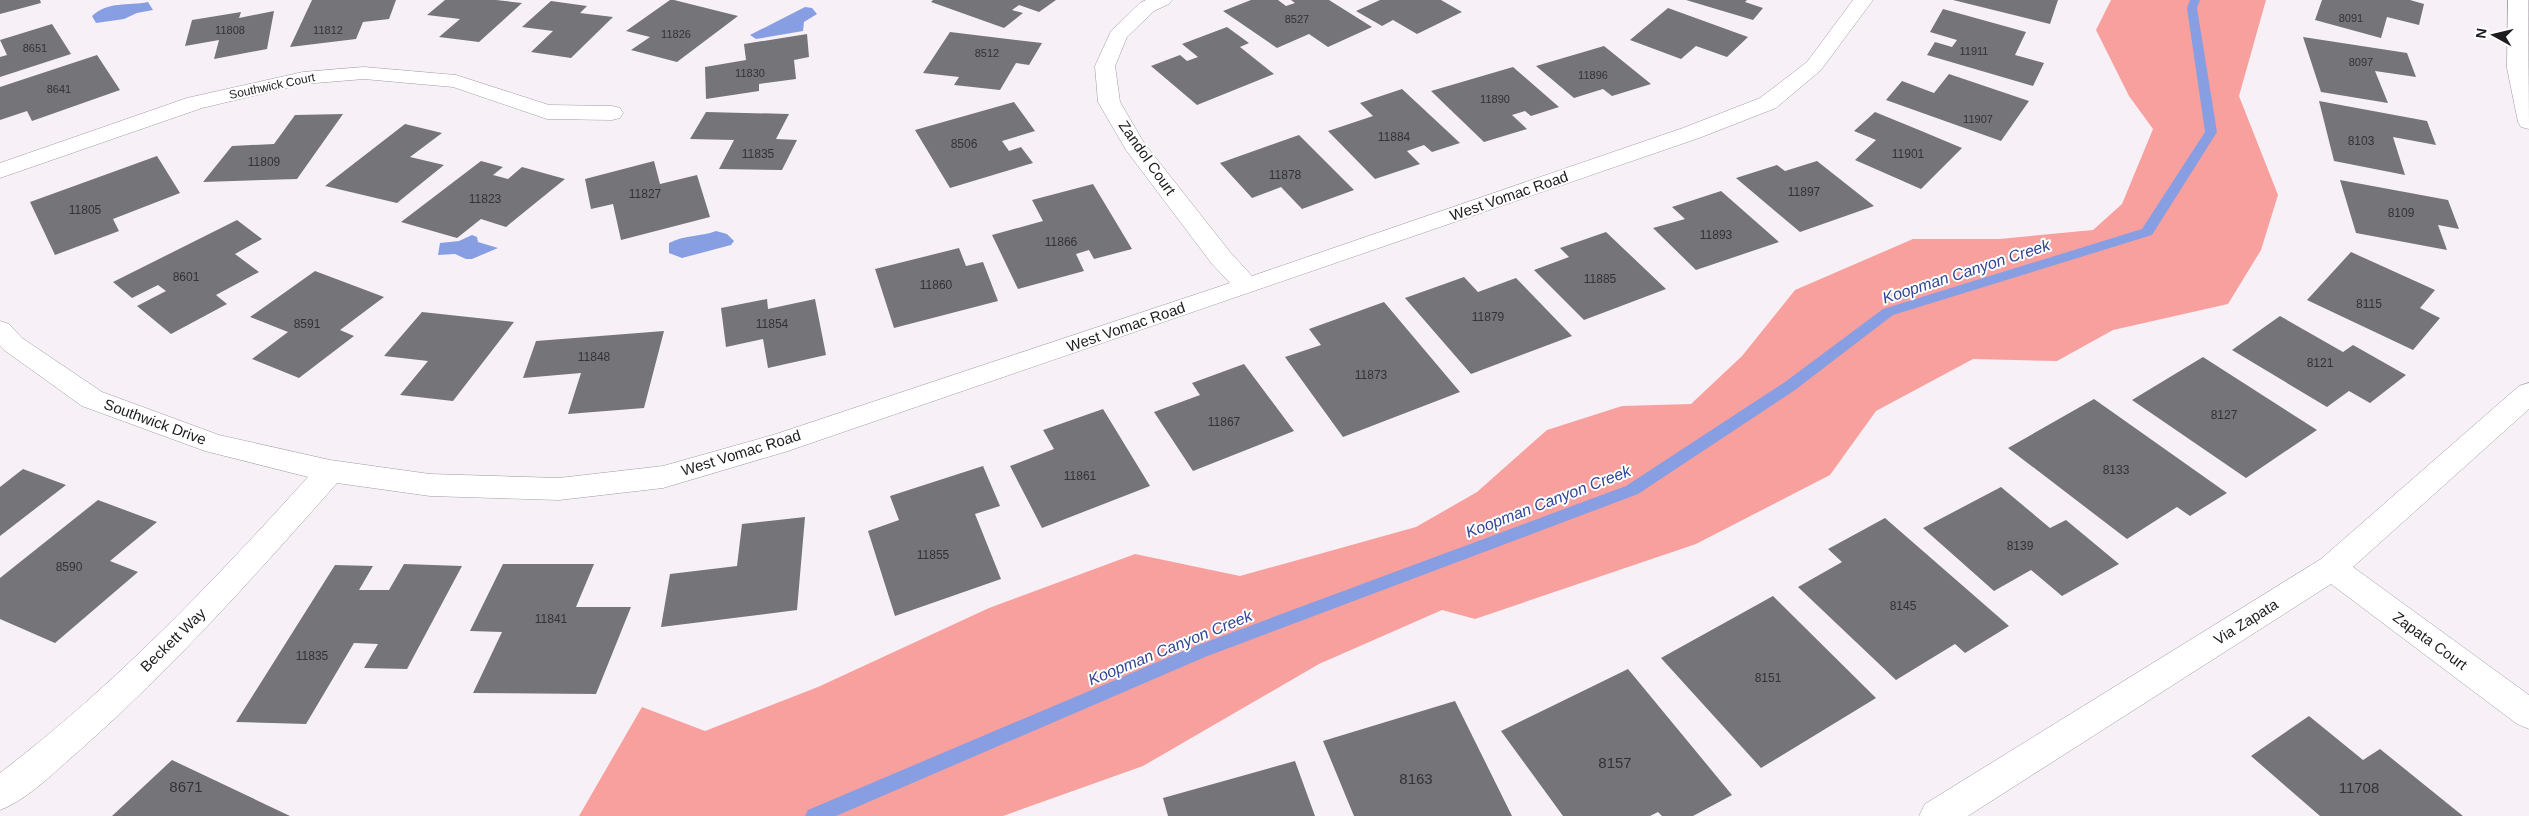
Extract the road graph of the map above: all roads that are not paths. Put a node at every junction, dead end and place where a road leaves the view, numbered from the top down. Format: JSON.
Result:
{"nodes":[{"id":1,"x":1162,"y":0,"type":"edge"},
{"id":2,"x":1863,"y":0,"type":"edge"},
{"id":3,"x":2518,"y":0,"type":"edge"},
{"id":4,"x":2523,"y":70,"type":"edge"},
{"id":5,"x":612,"y":113,"type":"dead end"},
{"id":6,"x":2529,"y":122,"type":"edge"},
{"id":7,"x":0,"y":171,"type":"edge"},
{"id":8,"x":1247,"y":286,"type":"junction"},
{"id":9,"x":0,"y":330,"type":"edge"},
{"id":10,"x":2529,"y":393,"type":"edge"},
{"id":11,"x":330,"y":471,"type":"junction"},
{"id":12,"x":2332,"y":568,"type":"junction"},
{"id":13,"x":2529,"y":714,"type":"edge"},
{"id":14,"x":0,"y":794,"type":"edge"},
{"id":15,"x":1937,"y":816,"type":"edge"}],
"edges":[{"from":1,"to":8,"type":"street","name":"Zandol Court"},
{"from":2,"to":8,"type":"street","name":"West Vomac Road"},
{"from":3,"to":4,"type":"street"},
{"from":4,"to":6,"type":"street"},
{"from":5,"to":7,"type":"street","name":"Southwick Court"},
{"from":8,"to":11,"type":"street","name":"West Vomac Road"},
{"from":9,"to":11,"type":"street","name":"Southwick Drive"},
{"from":10,"to":12,"type":"street","name":"Via Zapata"},
{"from":11,"to":14,"type":"street","name":"Beckett Way"},
{"from":12,"to":13,"type":"street","name":"Zapata Court"},
{"from":12,"to":15,"type":"street","name":"Via Zapata"}]}
